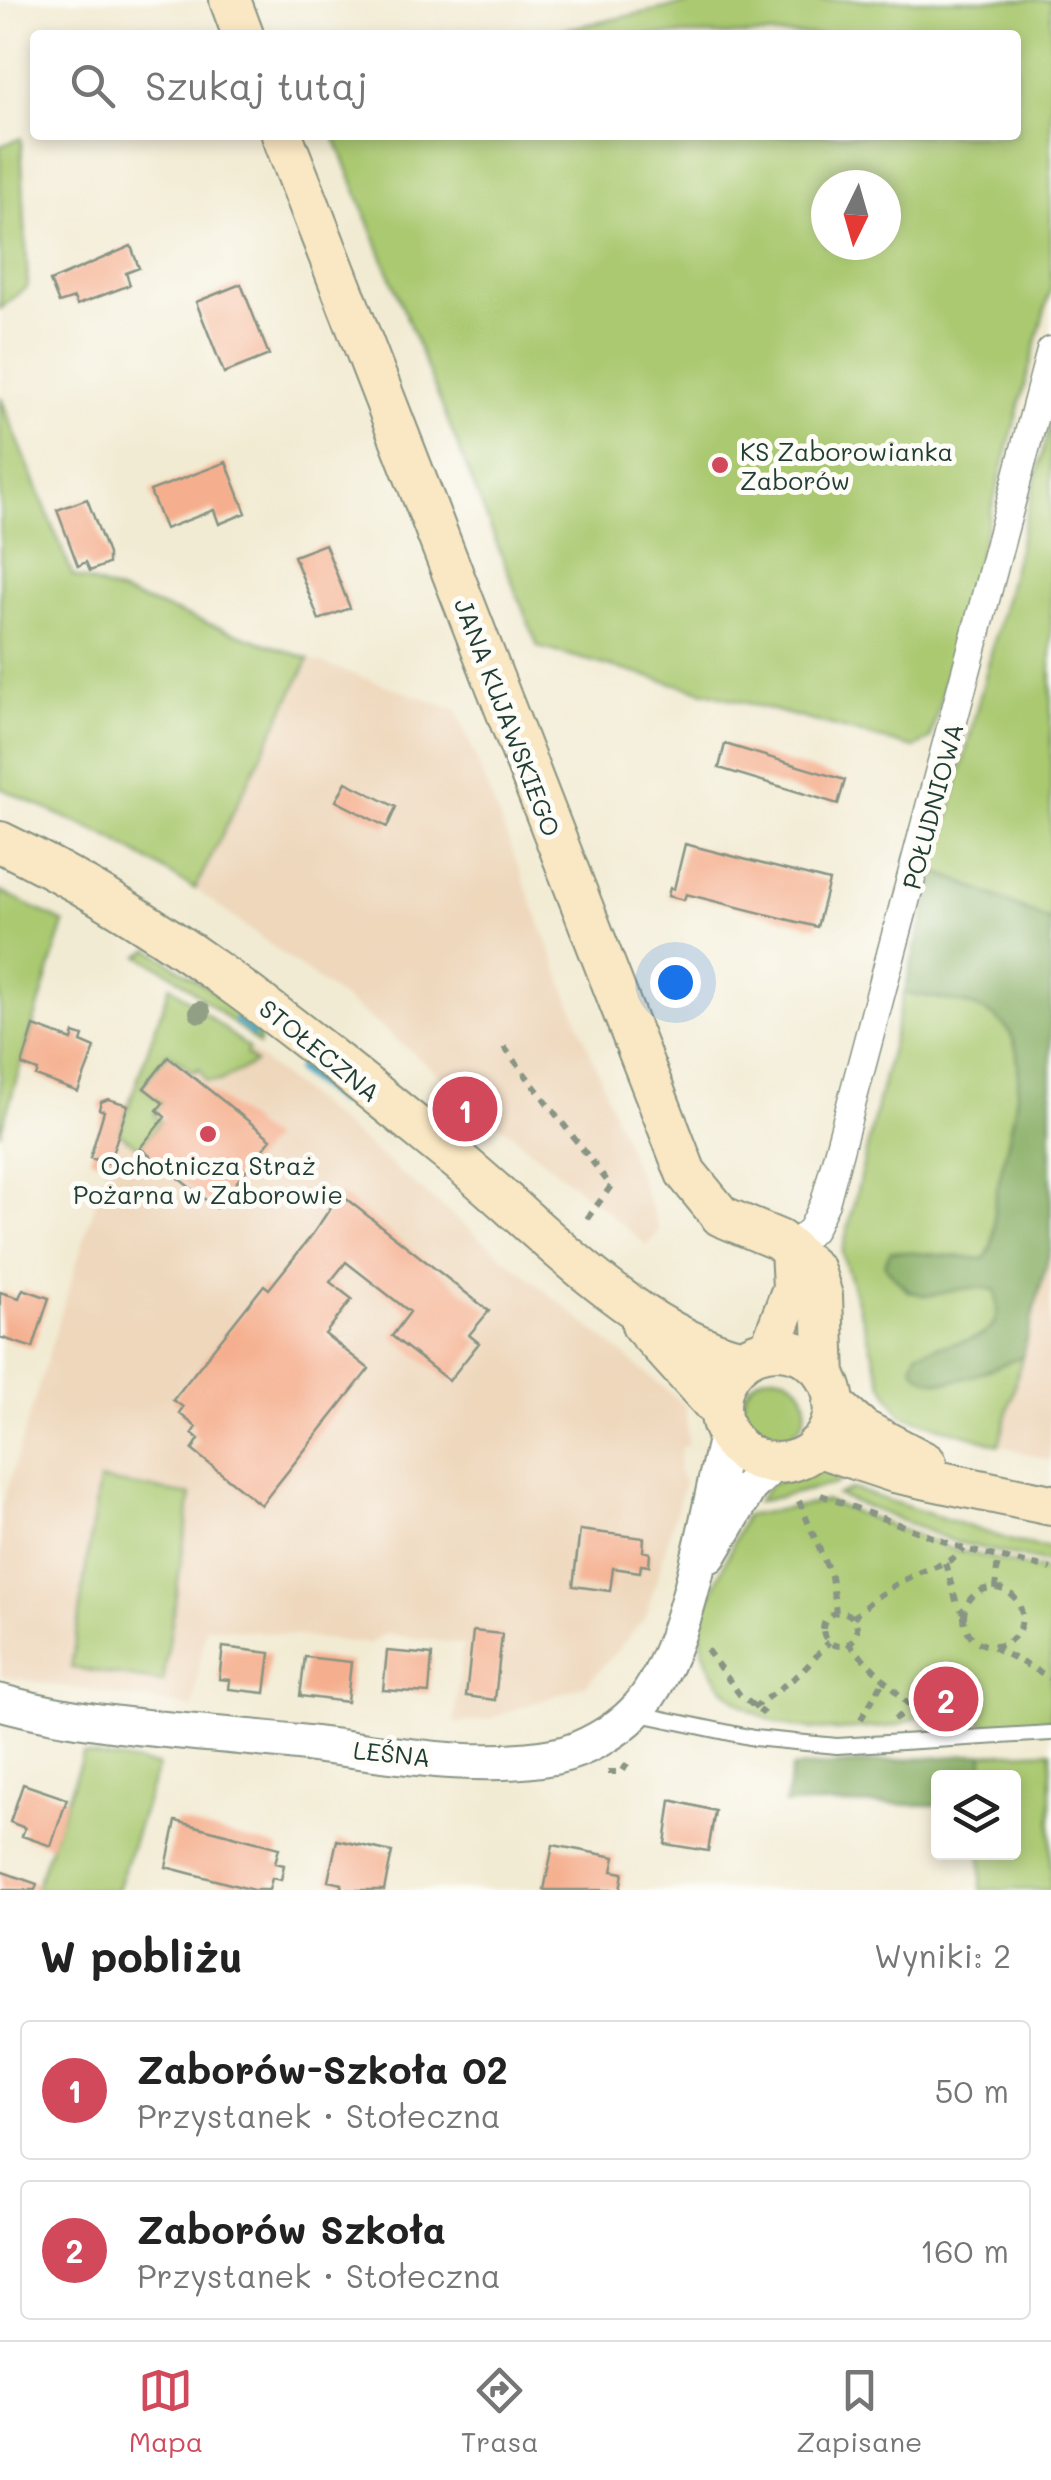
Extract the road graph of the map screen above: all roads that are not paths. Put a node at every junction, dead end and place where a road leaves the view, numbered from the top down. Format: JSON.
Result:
{"nodes":[{"id":1,"x":230,"y":0,"type":"edge"},
{"id":2,"x":241,"y":30,"type":"edge"},
{"id":3,"x":284,"y":140,"type":"edge"},
{"id":4,"x":1051,"y":351,"type":"edge"},
{"id":5,"x":0,"y":842,"type":"edge"},
{"id":6,"x":791,"y":1249,"type":"junction"},
{"id":7,"x":615,"y":1294,"type":"junction"},
{"id":8,"x":756,"y":1355,"type":"junction"},
{"id":9,"x":829,"y":1390,"type":"junction"},
{"id":10,"x":724,"y":1423,"type":"junction"},
{"id":11,"x":816,"y":1446,"type":"junction"},
{"id":12,"x":774,"y":1462,"type":"junction"},
{"id":13,"x":960,"y":1483,"type":"junction"},
{"id":14,"x":1051,"y":1505,"type":"edge"},
{"id":15,"x":692,"y":1586,"type":"junction"},
{"id":16,"x":0,"y":1702,"type":"edge"},
{"id":17,"x":634,"y":1713,"type":"junction"},
{"id":18,"x":1051,"y":1733,"type":"edge"}],
"edges":[{"from":1,"to":2,"type":"main road"},
{"from":3,"to":6,"type":"main road","name":"JANA KUJAWSKIEGO"},
{"from":4,"to":6,"type":"street","name":"POŁUDNIOWA"},
{"from":5,"to":7,"type":"main road","name":"STOŁECZNA"},
{"from":6,"to":8,"type":"main road"},
{"from":6,"to":9,"type":"main road","name":"JANA KUJAWSKIEGO"},
{"from":7,"to":8,"type":"main road","name":"STOŁECZNA"},
{"from":7,"to":10,"type":"main road","name":"STOŁECZNA"},
{"from":8,"to":9,"type":"main road"},
{"from":8,"to":10,"type":"main road"},
{"from":9,"to":11,"type":"main road"},
{"from":9,"to":13,"type":"main road"},
{"from":10,"to":12,"type":"main road"},
{"from":10,"to":15,"type":"street","name":"LEŚNA"},
{"from":11,"to":12,"type":"main road"},
{"from":11,"to":13,"type":"main road"},
{"from":12,"to":15,"type":"street","name":"LEŚNA"},
{"from":13,"to":14,"type":"main road"},
{"from":15,"to":17,"type":"street","name":"LEŚNA"},
{"from":16,"to":17,"type":"street","name":"LEŚNA"},
{"from":17,"to":18,"type":"lane"}]}
